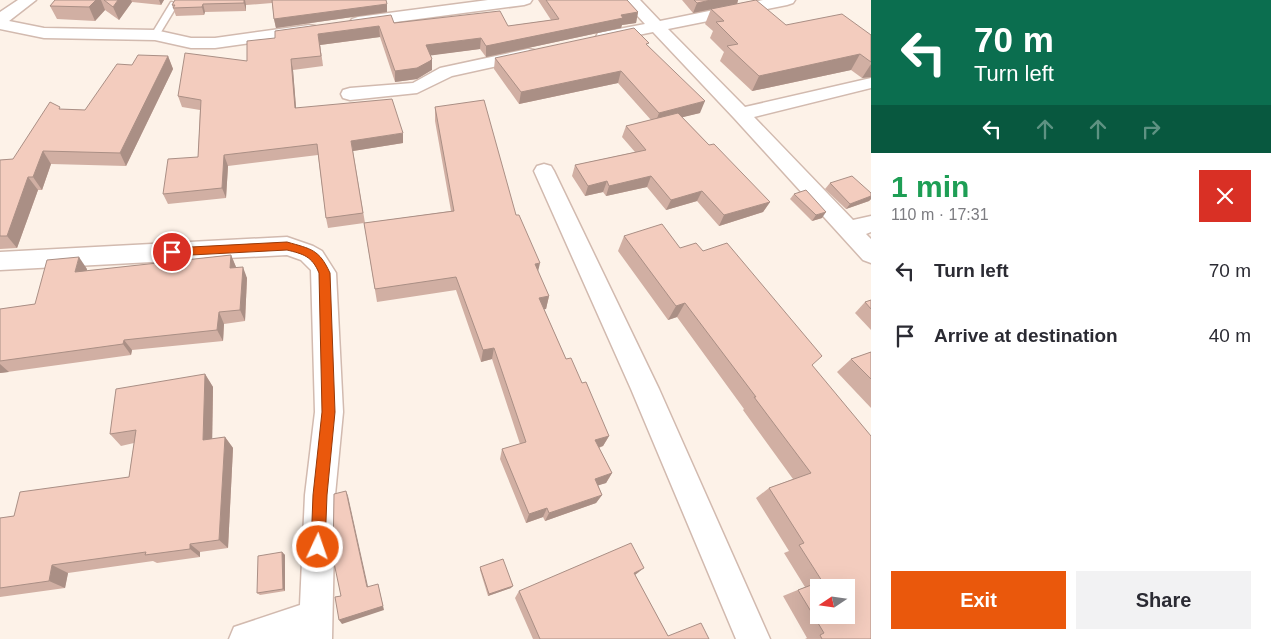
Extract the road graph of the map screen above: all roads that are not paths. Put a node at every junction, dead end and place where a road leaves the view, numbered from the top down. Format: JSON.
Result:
{"nodes":[{"id":1,"x":28,"y":0,"type":"edge"},
{"id":2,"x":524,"y":0,"type":"edge"},
{"id":3,"x":631,"y":0,"type":"edge"},
{"id":4,"x":787,"y":0,"type":"edge"},
{"id":5,"x":174,"y":4,"type":"edge"},
{"id":6,"x":0,"y":20,"type":"edge"},
{"id":7,"x":0,"y":24,"type":"edge"},
{"id":8,"x":341,"y":25,"type":"edge"},
{"id":9,"x":322,"y":28,"type":"edge"},
{"id":10,"x":657,"y":28,"type":"junction"},
{"id":11,"x":155,"y":35,"type":"junction"},
{"id":12,"x":584,"y":42,"type":"edge"},
{"id":13,"x":546,"y":50,"type":"edge"},
{"id":14,"x":871,"y":83,"type":"edge"},
{"id":15,"x":350,"y":94,"type":"dead end"},
{"id":16,"x":741,"y":114,"type":"junction"},
{"id":17,"x":544,"y":171,"type":"dead end"},
{"id":18,"x":871,"y":224,"type":"edge"},
{"id":19,"x":848,"y":230,"type":"junction"},
{"id":20,"x":871,"y":254,"type":"edge"},
{"id":21,"x":0,"y":261,"type":"edge"},
{"id":22,"x":315,"y":628,"type":"edge"},
{"id":23,"x":246,"y":639,"type":"edge"},
{"id":24,"x":753,"y":639,"type":"edge"}],
"edges":[{"from":1,"to":6,"type":"street"},
{"from":2,"to":8,"type":"street"},
{"from":3,"to":10,"type":"street"},
{"from":4,"to":10,"type":"street"},
{"from":5,"to":11,"type":"lane"},
{"from":7,"to":11,"type":"street"},
{"from":9,"to":11,"type":"street"},
{"from":10,"to":12,"type":"street"},
{"from":10,"to":16,"type":"street"},
{"from":13,"to":15,"type":"street"},
{"from":14,"to":16,"type":"street"},
{"from":16,"to":19,"type":"street"},
{"from":17,"to":24,"type":"street"},
{"from":18,"to":19,"type":"street"},
{"from":19,"to":20,"type":"street"},
{"from":21,"to":22,"type":"street"},
{"from":22,"to":23,"type":"street"}]}
